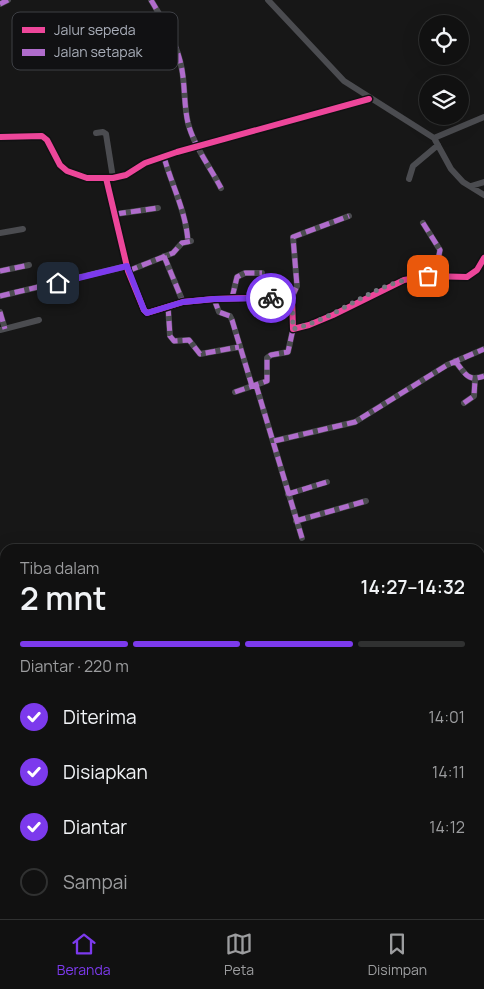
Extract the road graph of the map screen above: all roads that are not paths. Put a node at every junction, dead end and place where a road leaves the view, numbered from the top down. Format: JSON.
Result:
{"nodes":[{"id":1,"x":8,"y":0,"type":"edge"},
{"id":2,"x":151,"y":0,"type":"edge"},
{"id":3,"x":268,"y":0,"type":"edge"},
{"id":4,"x":0,"y":4,"type":"edge"},
{"id":5,"x":158,"y":12,"type":"edge"},
{"id":6,"x":178,"y":54,"type":"edge"},
{"id":7,"x":368,"y":99,"type":"junction"},
{"id":8,"x":484,"y":117,"type":"edge"},
{"id":9,"x":96,"y":133,"type":"dead end"},
{"id":10,"x":0,"y":138,"type":"edge"},
{"id":11,"x":434,"y":138,"type":"junction"},
{"id":12,"x":438,"y":145,"type":"junction"},
{"id":13,"x":198,"y":146,"type":"junction"},
{"id":14,"x":164,"y":157,"type":"junction"},
{"id":15,"x":110,"y":178,"type":"junction"},
{"id":16,"x":409,"y":180,"type":"dead end"},
{"id":17,"x":484,"y":182,"type":"edge"},
{"id":18,"x":471,"y":186,"type":"junction"},
{"id":19,"x":221,"y":188,"type":"dead end"},
{"id":20,"x":484,"y":196,"type":"edge"},
{"id":21,"x":158,"y":208,"type":"dead end"},
{"id":22,"x":116,"y":214,"type":"junction"},
{"id":23,"x":349,"y":216,"type":"dead end"},
{"id":24,"x":423,"y":223,"type":"dead end"},
{"id":25,"x":23,"y":229,"type":"dead end"},
{"id":26,"x":0,"y":233,"type":"edge"},
{"id":27,"x":164,"y":256,"type":"junction"},
{"id":28,"x":484,"y":258,"type":"edge"},
{"id":29,"x":29,"y":266,"type":"dead end"},
{"id":30,"x":128,"y":269,"type":"junction"},
{"id":31,"x":0,"y":271,"type":"edge"},
{"id":32,"x":262,"y":272,"type":"dead end"},
{"id":33,"x":428,"y":276,"type":"junction"},
{"id":34,"x":0,"y":296,"type":"edge"},
{"id":35,"x":232,"y":298,"type":"junction"},
{"id":36,"x":292,"y":298,"type":"junction"},
{"id":37,"x":214,"y":299,"type":"junction"},
{"id":38,"x":183,"y":302,"type":"junction"},
{"id":39,"x":168,"y":306,"type":"junction"},
{"id":40,"x":0,"y":312,"type":"edge"},
{"id":41,"x":39,"y":320,"type":"dead end"},
{"id":42,"x":293,"y":329,"type":"junction"},
{"id":43,"x":2,"y":330,"type":"edge"},
{"id":44,"x":240,"y":347,"type":"junction"},
{"id":45,"x":484,"y":349,"type":"edge"},
{"id":46,"x":456,"y":361,"type":"junction"},
{"id":47,"x":484,"y":376,"type":"edge"},
{"id":48,"x":475,"y":380,"type":"junction"},
{"id":49,"x":254,"y":385,"type":"junction"},
{"id":50,"x":235,"y":392,"type":"dead end"},
{"id":51,"x":464,"y":403,"type":"dead end"},
{"id":52,"x":274,"y":441,"type":"junction"},
{"id":53,"x":327,"y":482,"type":"dead end"},
{"id":54,"x":288,"y":494,"type":"junction"},
{"id":55,"x":366,"y":501,"type":"dead end"},
{"id":56,"x":296,"y":521,"type":"junction"},
{"id":57,"x":302,"y":538,"type":"dead end"}],
"edges":[{"from":1,"to":4,"type":"street"},
{"from":2,"to":5,"type":"street"},
{"from":3,"to":7,"type":"street"},
{"from":6,"to":13,"type":"street"},
{"from":7,"to":11,"type":"street"},
{"from":7,"to":13,"type":"street"},
{"from":8,"to":11,"type":"street"},
{"from":9,"to":15,"type":"street"},
{"from":10,"to":15,"type":"street"},
{"from":11,"to":12,"type":"street"},
{"from":12,"to":16,"type":"street"},
{"from":12,"to":18,"type":"street"},
{"from":13,"to":14,"type":"street"},
{"from":13,"to":19,"type":"street"},
{"from":14,"to":15,"type":"street"},
{"from":14,"to":27,"type":"street"},
{"from":15,"to":22,"type":"street"},
{"from":17,"to":18,"type":"street"},
{"from":18,"to":20,"type":"street"},
{"from":21,"to":22,"type":"street"},
{"from":22,"to":30,"type":"street"},
{"from":23,"to":36,"type":"street"},
{"from":24,"to":33,"type":"street"},
{"from":25,"to":26,"type":"street"},
{"from":27,"to":30,"type":"street"},
{"from":27,"to":38,"type":"street"},
{"from":28,"to":33,"type":"street"},
{"from":29,"to":31,"type":"street"},
{"from":30,"to":34,"type":"street"},
{"from":30,"to":39,"type":"street"},
{"from":32,"to":35,"type":"street"},
{"from":33,"to":42,"type":"street"},
{"from":35,"to":36,"type":"street"},
{"from":35,"to":37,"type":"street"},
{"from":36,"to":42,"type":"street"},
{"from":37,"to":38,"type":"street"},
{"from":37,"to":44,"type":"street"},
{"from":38,"to":39,"type":"street"},
{"from":39,"to":44,"type":"street"},
{"from":40,"to":43,"type":"street"},
{"from":41,"to":43,"type":"street"},
{"from":42,"to":49,"type":"street"},
{"from":44,"to":49,"type":"street"},
{"from":45,"to":46,"type":"street"},
{"from":46,"to":48,"type":"street"},
{"from":46,"to":52,"type":"street"},
{"from":47,"to":48,"type":"street"},
{"from":48,"to":51,"type":"street"},
{"from":49,"to":50,"type":"street"},
{"from":49,"to":52,"type":"street"},
{"from":52,"to":54,"type":"street"},
{"from":53,"to":54,"type":"street"},
{"from":54,"to":56,"type":"street"},
{"from":55,"to":56,"type":"street"},
{"from":56,"to":57,"type":"street"}]}
